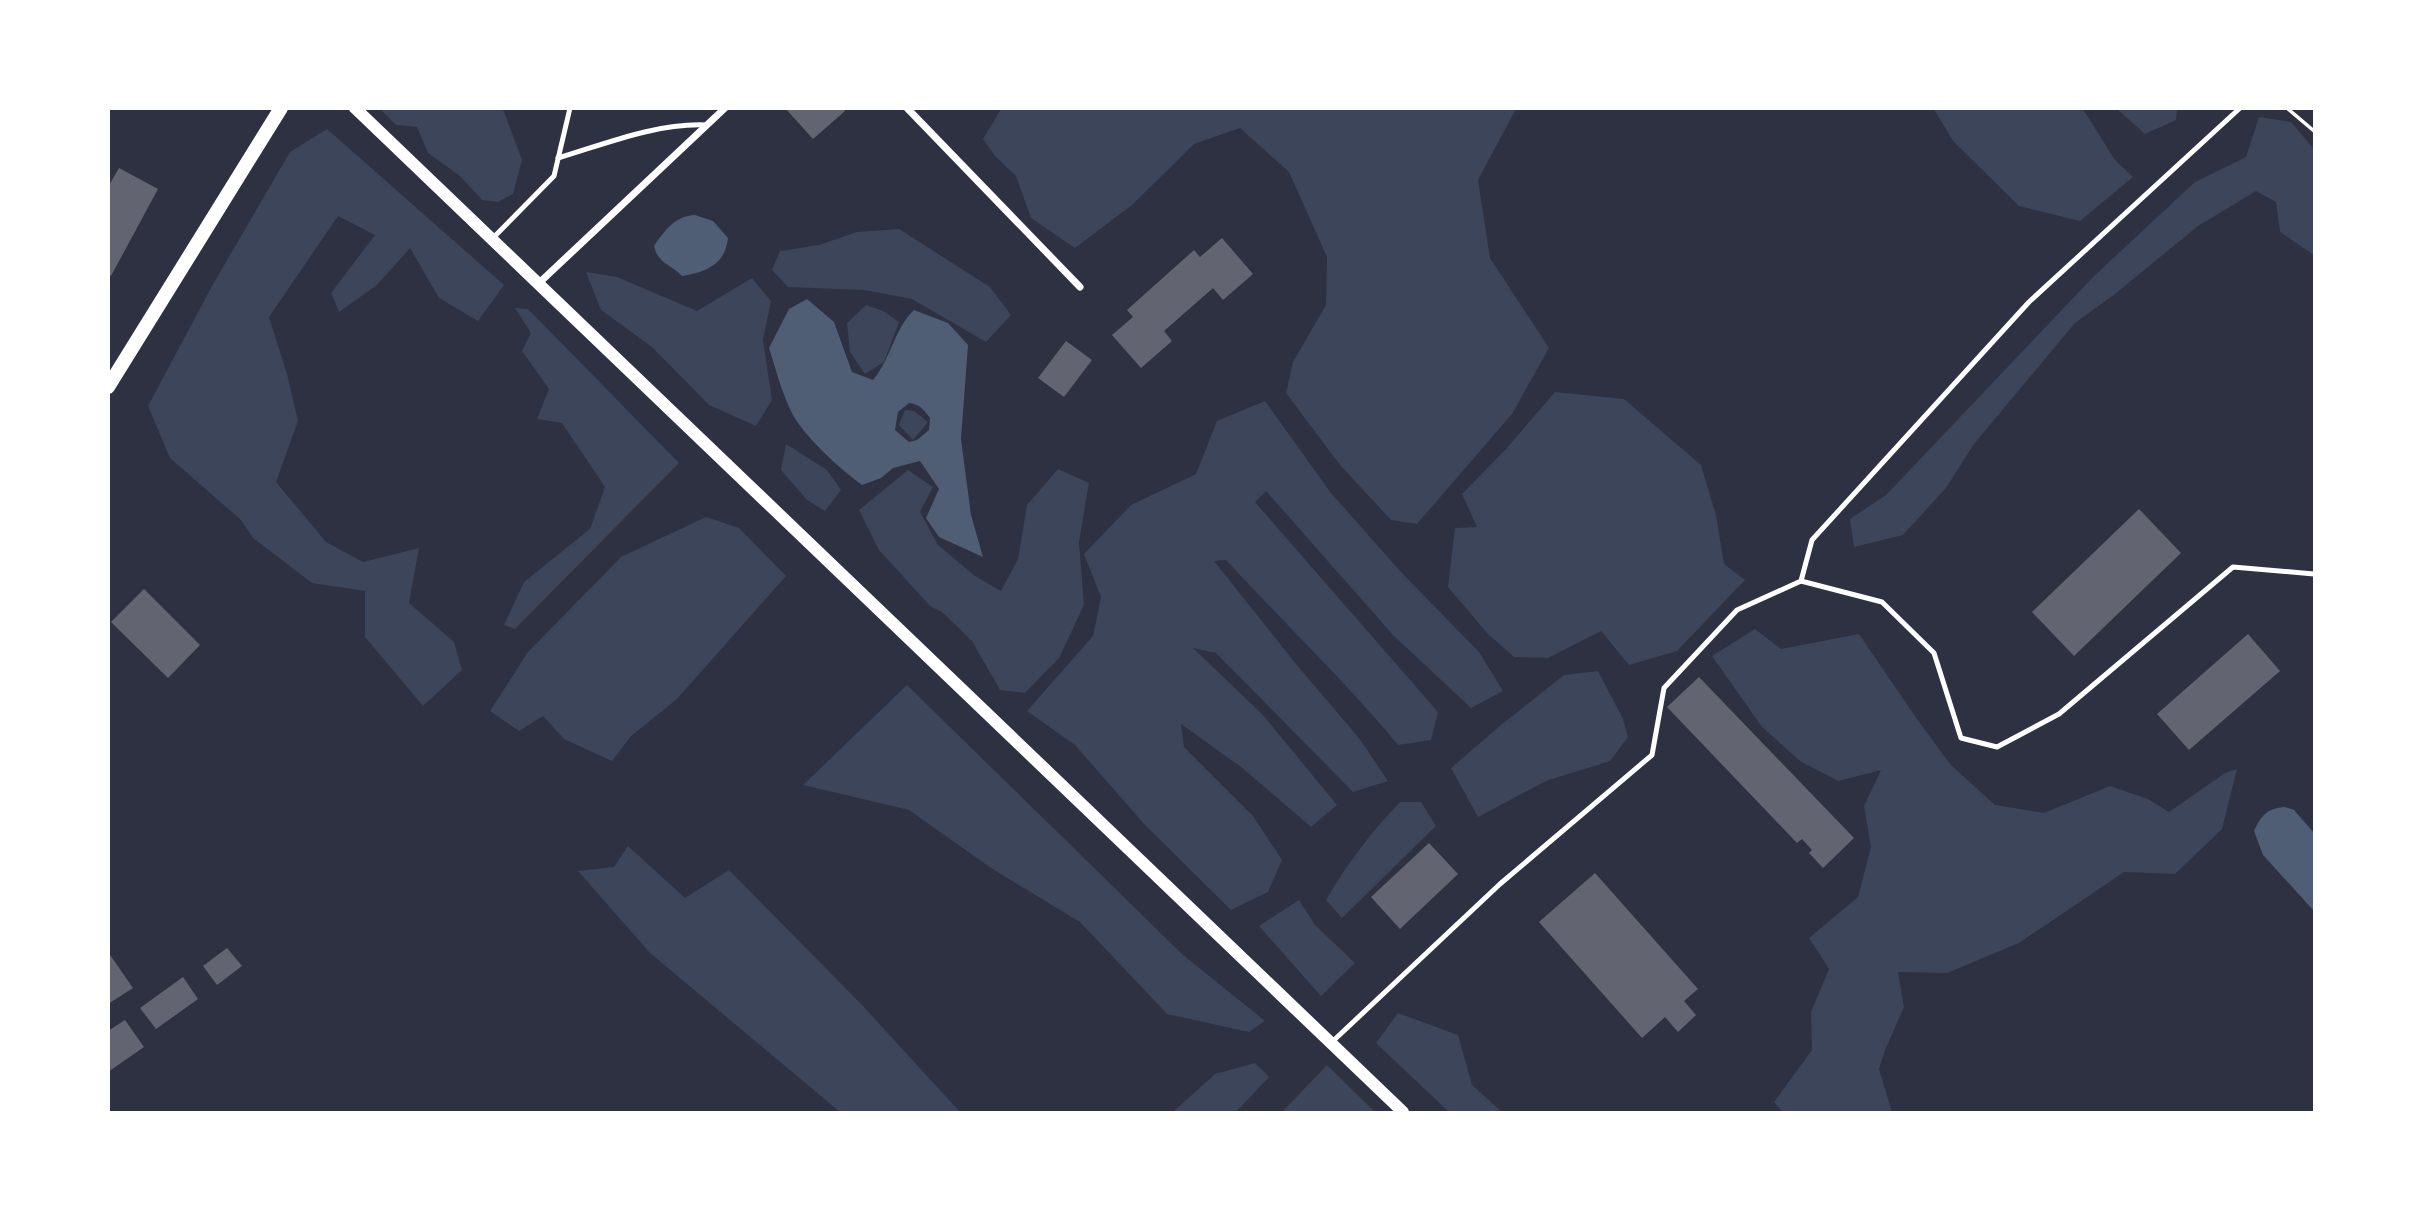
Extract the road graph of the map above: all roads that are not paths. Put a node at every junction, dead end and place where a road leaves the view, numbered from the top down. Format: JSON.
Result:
{"nodes":[{"id":1,"x":281,"y":108,"type":"edge"},
{"id":2,"x":355,"y":108,"type":"edge"},
{"id":3,"x":570,"y":108,"type":"edge"},
{"id":4,"x":724,"y":108,"type":"edge"},
{"id":5,"x":907,"y":108,"type":"edge"},
{"id":6,"x":2241,"y":108,"type":"edge"},
{"id":7,"x":706,"y":125,"type":"junction"},
{"id":8,"x":558,"y":158,"type":"junction"},
{"id":9,"x":492,"y":239,"type":"junction"},
{"id":10,"x":537,"y":284,"type":"junction"},
{"id":11,"x":1080,"y":287,"type":"dead end"},
{"id":12,"x":108,"y":387,"type":"edge"},
{"id":13,"x":2315,"y":573,"type":"edge"},
{"id":14,"x":1801,"y":581,"type":"junction"},
{"id":15,"x":1332,"y":1042,"type":"junction"},
{"id":16,"x":1404,"y":1112,"type":"edge"}],
"edges":[{"from":1,"to":12,"type":"main road"},
{"from":2,"to":9,"type":"street"},
{"from":3,"to":8,"type":"lane"},
{"from":4,"to":7,"type":"street"},
{"from":5,"to":11,"type":"street"},
{"from":6,"to":14,"type":"lane"},
{"from":7,"to":8,"type":"lane"},
{"from":7,"to":10,"type":"street"},
{"from":8,"to":9,"type":"lane"},
{"from":9,"to":10,"type":"street"},
{"from":10,"to":15,"type":"street"},
{"from":13,"to":14,"type":"lane"},
{"from":14,"to":15,"type":"lane"},
{"from":15,"to":16,"type":"street"}]}
